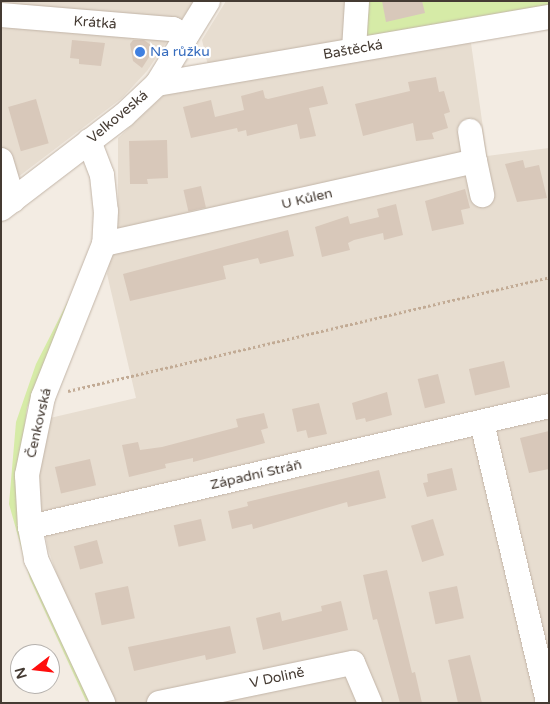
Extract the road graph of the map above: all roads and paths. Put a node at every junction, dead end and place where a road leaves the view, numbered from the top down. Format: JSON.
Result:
{"nodes":[{"id":1,"x":208,"y":1,"type":"edge"},
{"id":2,"x":358,"y":1,"type":"edge"},
{"id":3,"x":1,"y":15,"type":"edge"},
{"id":4,"x":549,"y":17,"type":"edge"},
{"id":5,"x":186,"y":36,"type":"junction"},
{"id":6,"x":354,"y":49,"type":"junction"},
{"id":7,"x":157,"y":84,"type":"junction"},
{"id":8,"x":470,"y":131,"type":"dead end"},
{"id":9,"x":89,"y":141,"type":"junction"},
{"id":10,"x":1,"y":160,"type":"edge"},
{"id":11,"x":475,"y":161,"type":"junction"},
{"id":12,"x":482,"y":195,"type":"dead end"},
{"id":13,"x":7,"y":205,"type":"edge"},
{"id":14,"x":104,"y":244,"type":"junction"},
{"id":15,"x":549,"y":277,"type":"edge"},
{"id":16,"x":43,"y":397,"type":"junction"},
{"id":17,"x":549,"y":406,"type":"edge"},
{"id":18,"x":482,"y":423,"type":"junction"},
{"id":19,"x":30,"y":527,"type":"junction"},
{"id":20,"x":103,"y":703,"type":"edge"},
{"id":21,"x":160,"y":703,"type":"edge"},
{"id":22,"x":370,"y":703,"type":"edge"},
{"id":23,"x":548,"y":703,"type":"edge"}],
"edges":[{"from":1,"to":5,"type":"street","name":"Velkoveská"},
{"from":2,"to":6,"type":"street"},
{"from":3,"to":5,"type":"street","name":"Krátká"},
{"from":4,"to":6,"type":"street","name":"Baštěcká"},
{"from":5,"to":7,"type":"street","name":"Velkoveská"},
{"from":6,"to":7,"type":"street","name":"Baštěcká"},
{"from":7,"to":9,"type":"street","name":"Velkoveská"},
{"from":8,"to":11,"type":"street"},
{"from":9,"to":13,"type":"street","name":"Velkoveská"},
{"from":9,"to":14,"type":"street","name":"Čenkovská"},
{"from":10,"to":13,"type":"street"},
{"from":11,"to":12,"type":"street"},
{"from":11,"to":14,"type":"street","name":"U Kůlen"},
{"from":14,"to":16,"type":"street","name":"Čenkovská"},
{"from":15,"to":16,"type":"path"},
{"from":16,"to":19,"type":"street","name":"Čenkovská"},
{"from":17,"to":18,"type":"street","name":"Západní Stráň"},
{"from":18,"to":19,"type":"street","name":"Západní Stráň"},
{"from":18,"to":23,"type":"street"},
{"from":19,"to":20,"type":"street","name":"Čenkovská"},
{"from":21,"to":22,"type":"street","name":"V Dolině"}]}
